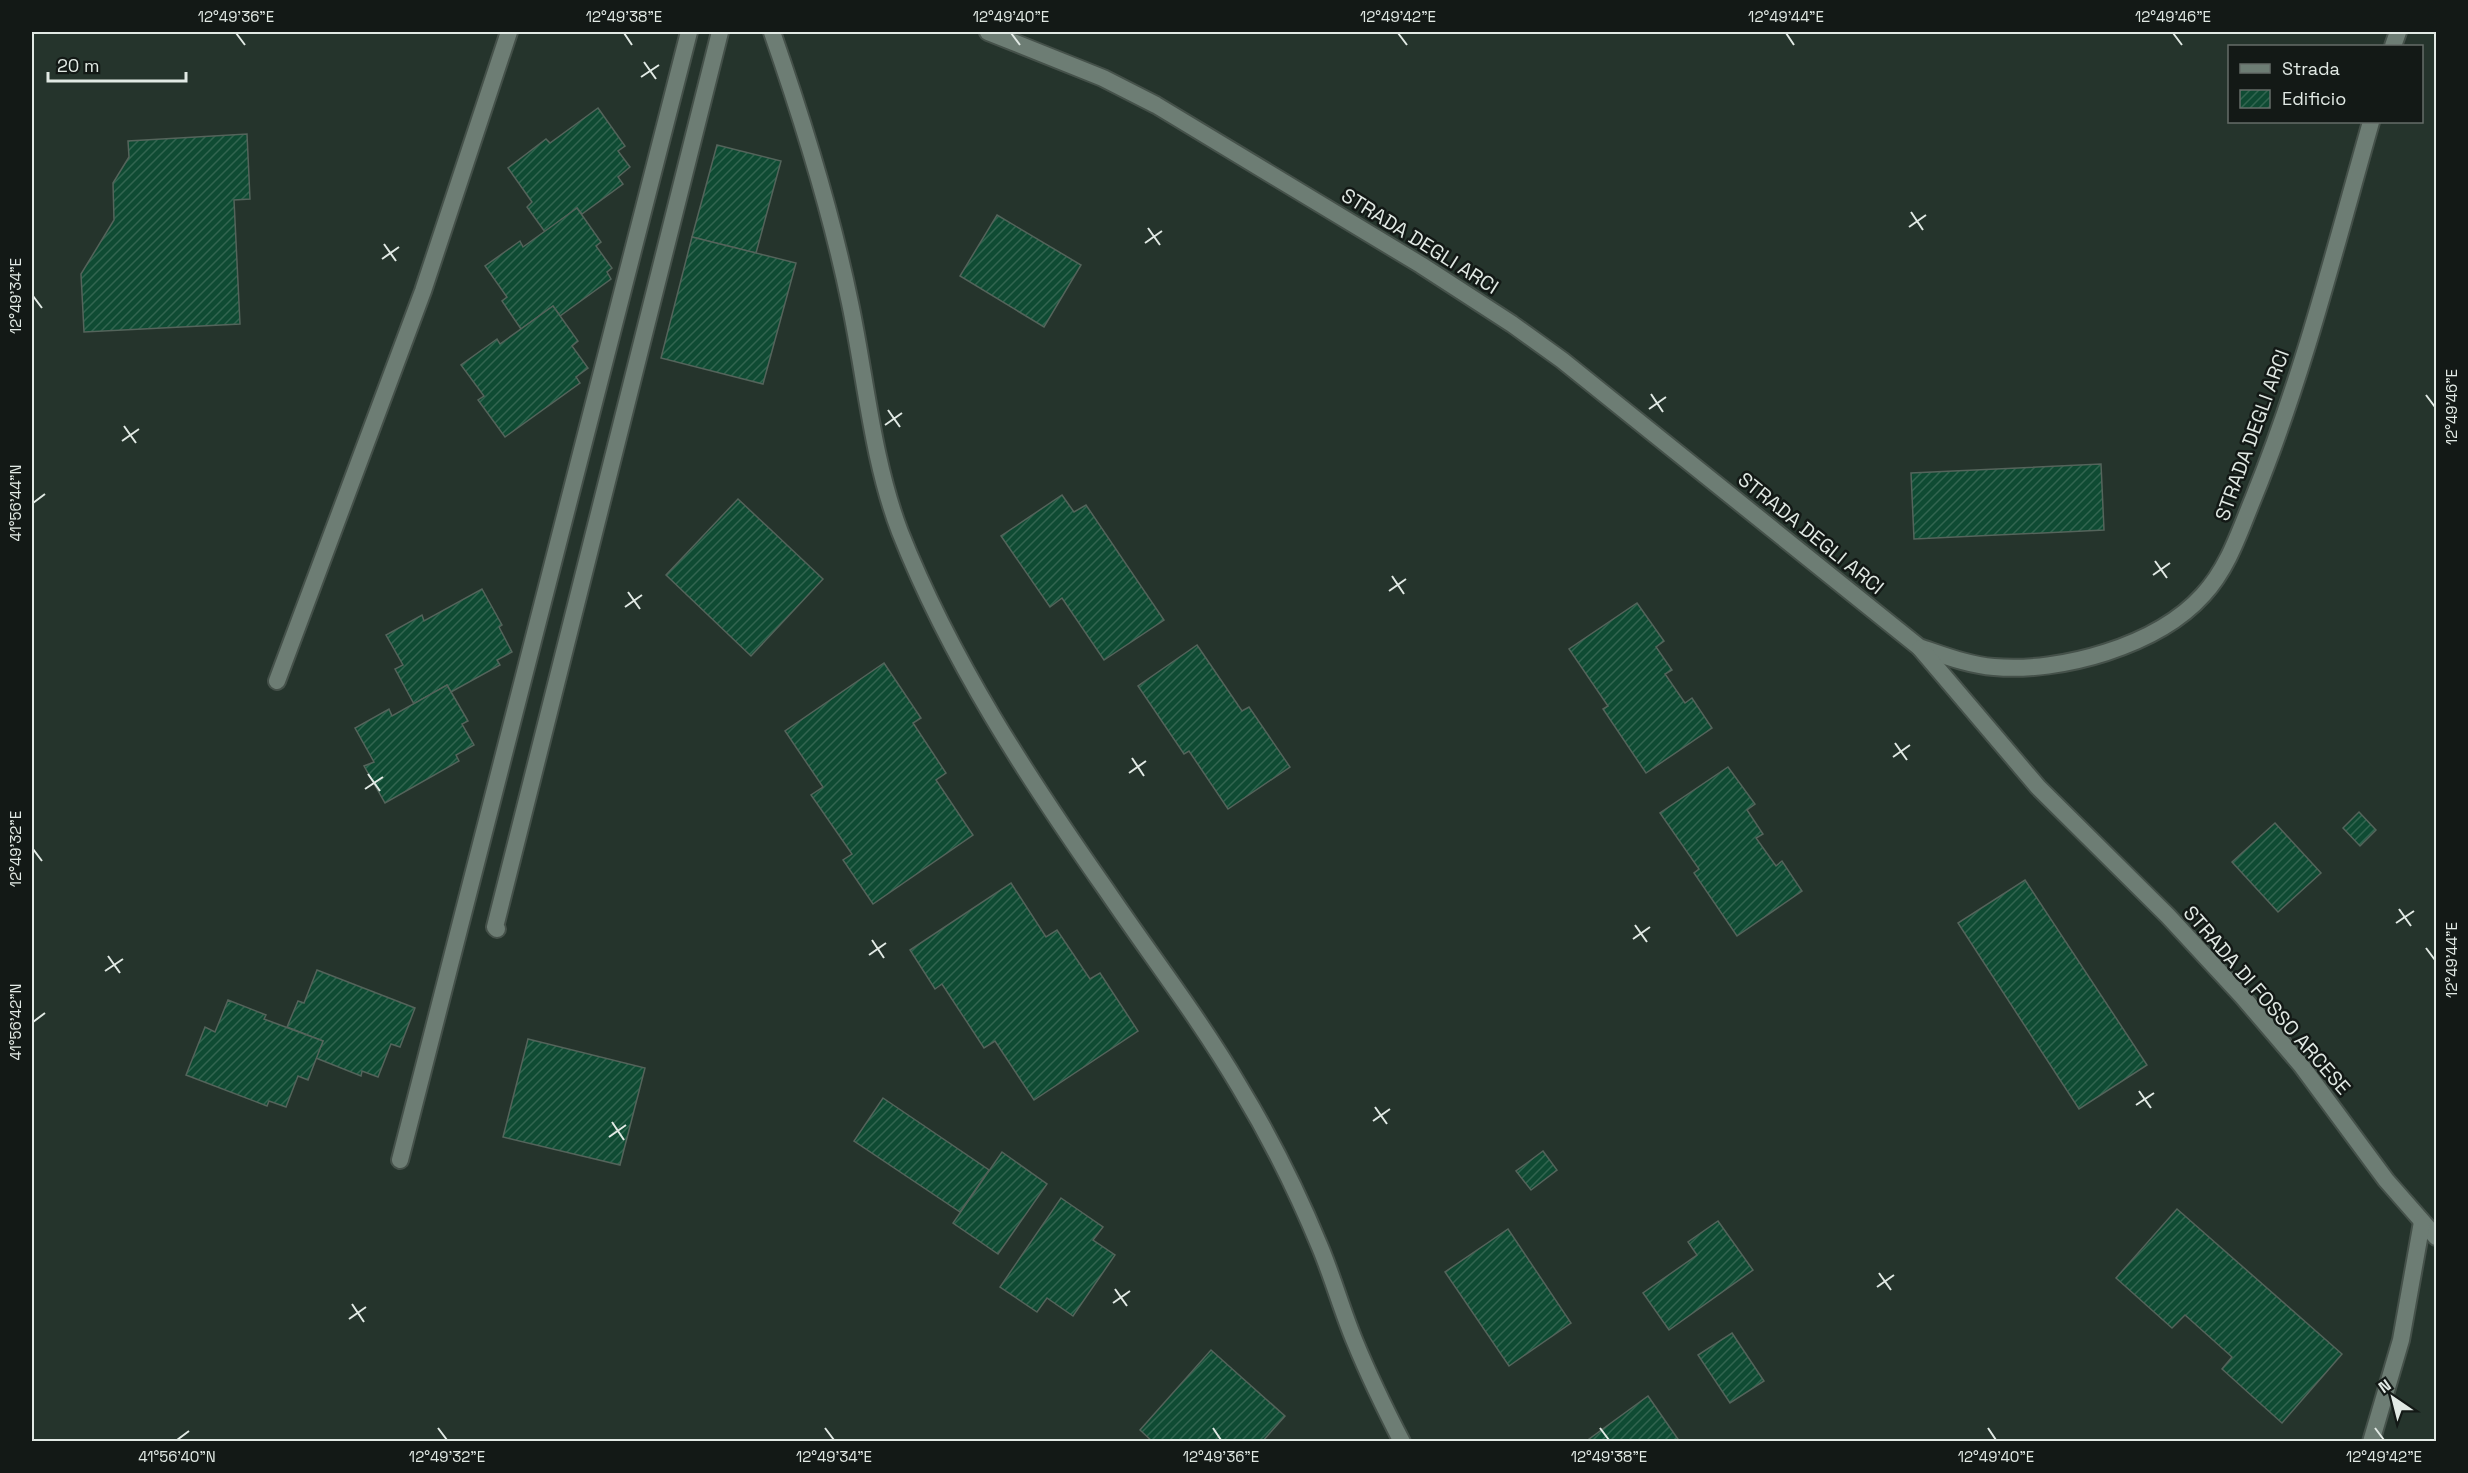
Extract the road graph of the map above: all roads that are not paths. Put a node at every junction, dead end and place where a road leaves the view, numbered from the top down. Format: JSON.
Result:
{"nodes":[{"id":1,"x":508,"y":32,"type":"edge"},
{"id":2,"x":689,"y":32,"type":"edge"},
{"id":3,"x":720,"y":32,"type":"edge"},
{"id":4,"x":772,"y":32,"type":"edge"},
{"id":5,"x":988,"y":32,"type":"edge"},
{"id":6,"x":2371,"y":123,"type":"edge"},
{"id":7,"x":1919,"y":647,"type":"junction"},
{"id":8,"x":277,"y":681,"type":"dead end"},
{"id":9,"x":497,"y":928,"type":"dead end"},
{"id":10,"x":400,"y":1160,"type":"dead end"},
{"id":11,"x":2422,"y":1222,"type":"junction"},
{"id":12,"x":2436,"y":1237,"type":"edge"},
{"id":13,"x":1402,"y":1442,"type":"edge"},
{"id":14,"x":2371,"y":1442,"type":"edge"}],
"edges":[{"from":1,"to":8,"type":"street"},
{"from":2,"to":10,"type":"street"},
{"from":3,"to":9,"type":"street"},
{"from":4,"to":13,"type":"street"},
{"from":5,"to":7,"type":"street","name":"STRADA DEGLI ARCI"},
{"from":6,"to":7,"type":"street","name":"STRADA DEGLI ARCI"},
{"from":7,"to":11,"type":"street","name":"STRADA DI FOSSO ARCESE"},
{"from":11,"to":12,"type":"street","name":"STRADA DI FOSSO ARCESE"},
{"from":11,"to":14,"type":"street"}]}
